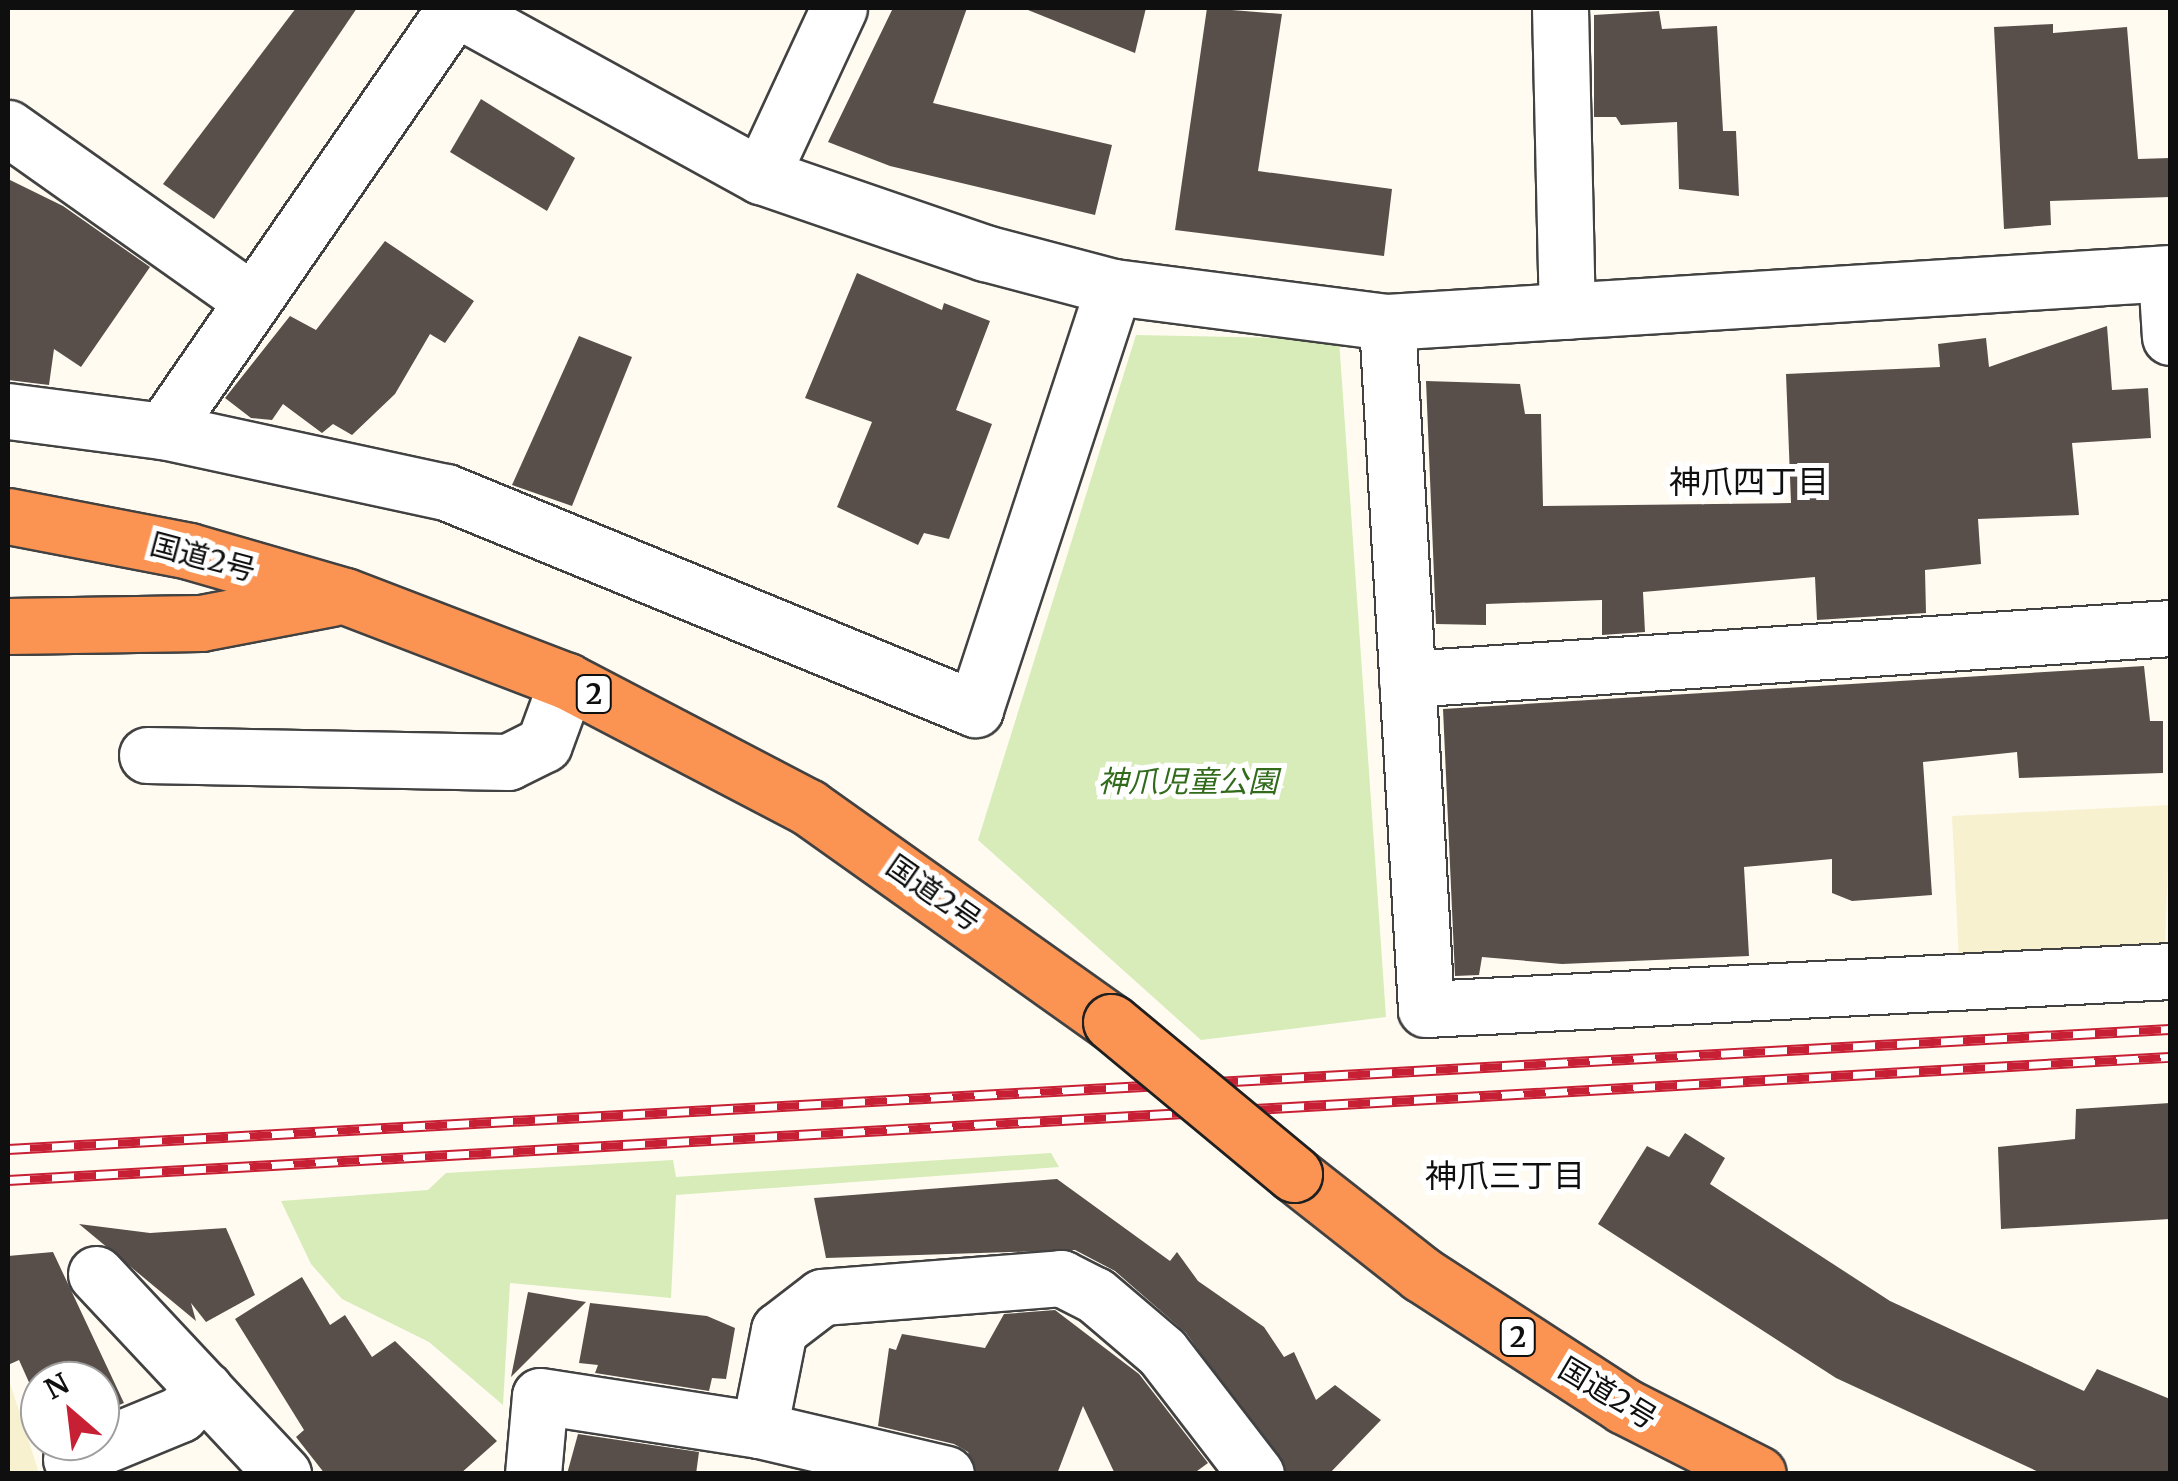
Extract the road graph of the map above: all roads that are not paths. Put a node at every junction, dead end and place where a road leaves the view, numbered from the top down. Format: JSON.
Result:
{"nodes":[{"id":1,"x":455,"y":8,"type":"edge"},
{"id":2,"x":840,"y":8,"type":"edge"},
{"id":3,"x":1560,"y":8,"type":"edge"},
{"id":4,"x":8,"y":128,"type":"edge"},
{"id":5,"x":761,"y":176,"type":"junction"},
{"id":6,"x":2168,"y":274,"type":"edge"},
{"id":7,"x":1114,"y":287,"type":"junction"},
{"id":8,"x":252,"y":300,"type":"junction"},
{"id":9,"x":1567,"y":311,"type":"junction"},
{"id":10,"x":1387,"y":322,"type":"junction"},
{"id":11,"x":2170,"y":337,"type":"edge"},
{"id":12,"x":8,"y":411,"type":"edge"},
{"id":13,"x":163,"y":430,"type":"junction"},
{"id":14,"x":8,"y":516,"type":"edge"},
{"id":15,"x":345,"y":596,"type":"junction"},
{"id":16,"x":8,"y":626,"type":"edge"},
{"id":17,"x":2170,"y":628,"type":"edge"},
{"id":18,"x":1407,"y":680,"type":"junction"},
{"id":19,"x":567,"y":681,"type":"junction"},
{"id":20,"x":147,"y":755,"type":"dead end"},
{"id":21,"x":2170,"y":971,"type":"edge"},
{"id":22,"x":96,"y":1274,"type":"dead end"},
{"id":23,"x":204,"y":1389,"type":"junction"},
{"id":24,"x":759,"y":1430,"type":"junction"},
{"id":25,"x":120,"y":1439,"type":"edge"},
{"id":26,"x":283,"y":1474,"type":"edge"},
{"id":27,"x":533,"y":1474,"type":"edge"},
{"id":28,"x":946,"y":1474,"type":"edge"},
{"id":29,"x":1256,"y":1474,"type":"edge"},
{"id":30,"x":1758,"y":1474,"type":"edge"}],
"edges":[{"from":1,"to":5,"type":"street"},
{"from":1,"to":8,"type":"street"},
{"from":2,"to":5,"type":"street"},
{"from":3,"to":9,"type":"street"},
{"from":4,"to":8,"type":"street"},
{"from":5,"to":7,"type":"street"},
{"from":6,"to":9,"type":"street"},
{"from":6,"to":11,"type":"street"},
{"from":7,"to":10,"type":"street"},
{"from":7,"to":13,"type":"street"},
{"from":8,"to":13,"type":"street"},
{"from":9,"to":10,"type":"street"},
{"from":10,"to":18,"type":"street"},
{"from":12,"to":13,"type":"street"},
{"from":14,"to":15,"type":"highway","name":"国道2号","number":"2"},
{"from":15,"to":16,"type":"highway"},
{"from":15,"to":19,"type":"highway","name":"国道2号","number":"2"},
{"from":17,"to":18,"type":"street"},
{"from":18,"to":21,"type":"street"},
{"from":19,"to":20,"type":"street"},
{"from":19,"to":30,"type":"highway","name":"国道2号","number":"2","bridge":true},
{"from":22,"to":23,"type":"street"},
{"from":23,"to":25,"type":"street"},
{"from":23,"to":26,"type":"street"},
{"from":24,"to":27,"type":"street"},
{"from":24,"to":28,"type":"street"},
{"from":24,"to":29,"type":"street"}]}
